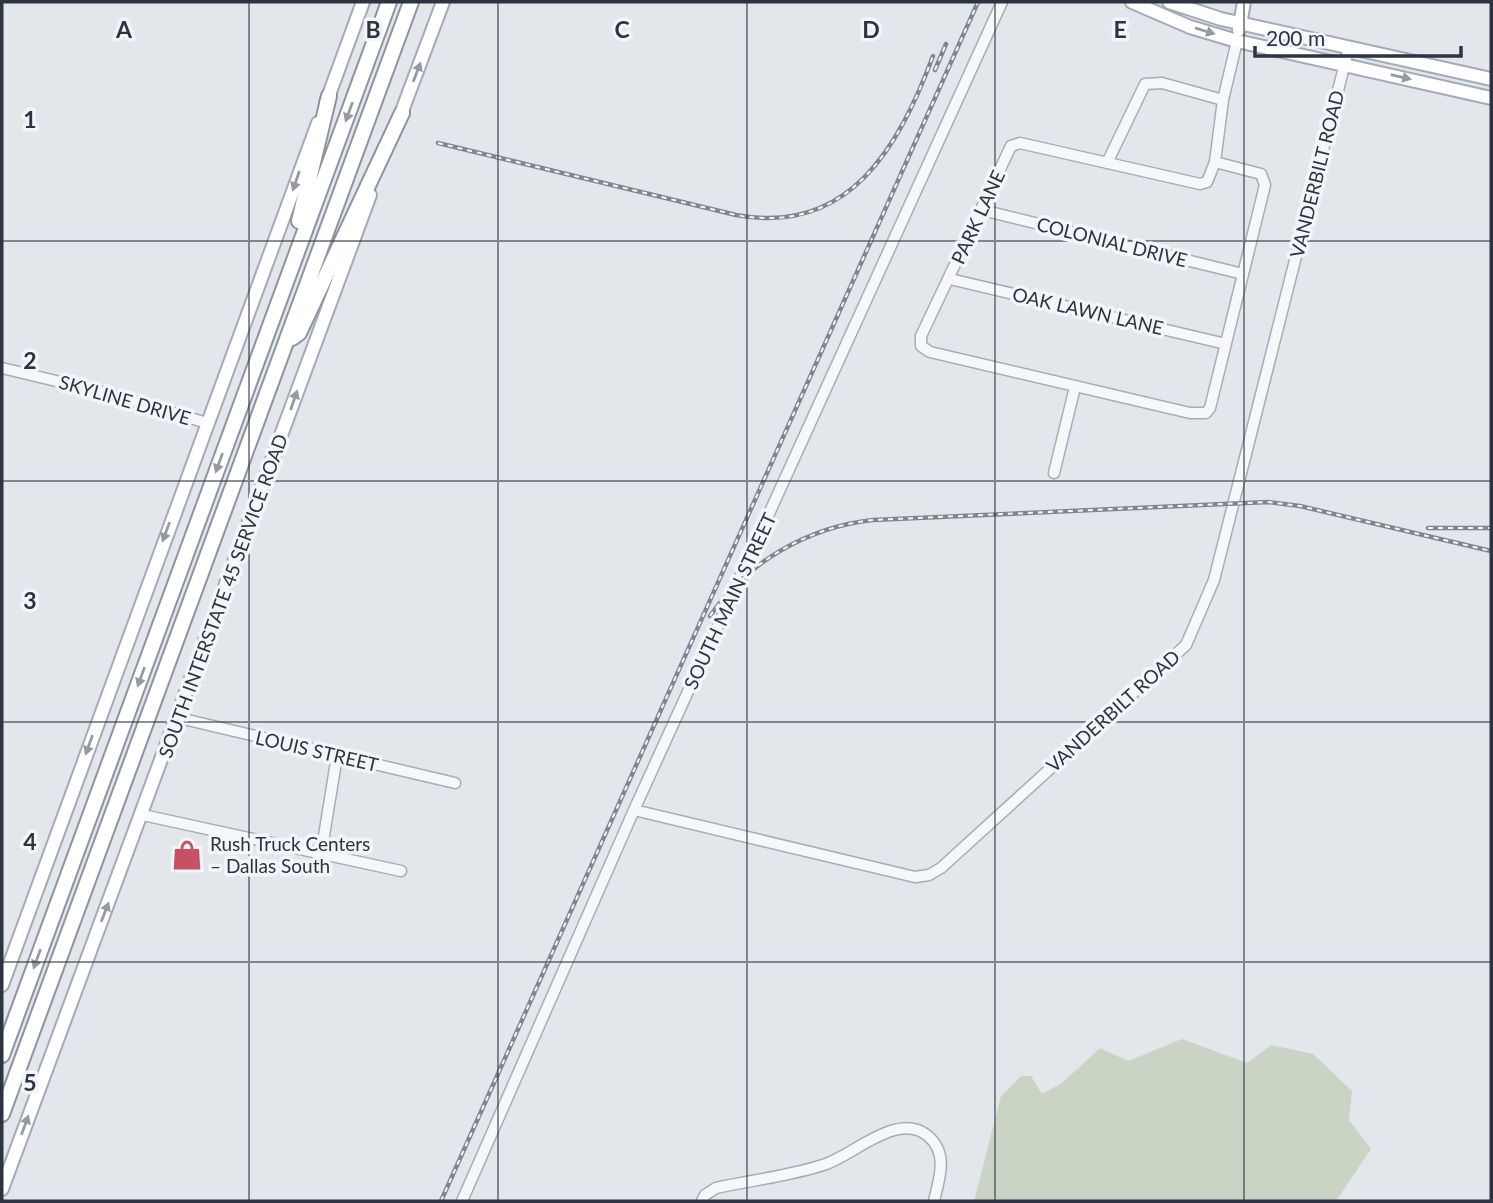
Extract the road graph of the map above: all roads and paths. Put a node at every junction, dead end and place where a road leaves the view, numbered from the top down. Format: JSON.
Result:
{"nodes":[{"id":1,"x":363,"y":2,"type":"edge"},
{"id":2,"x":389,"y":2,"type":"edge"},
{"id":3,"x":411,"y":2,"type":"edge"},
{"id":4,"x":443,"y":2,"type":"edge"},
{"id":5,"x":1002,"y":2,"type":"edge"},
{"id":6,"x":1132,"y":2,"type":"edge"},
{"id":7,"x":1169,"y":2,"type":"edge"},
{"id":8,"x":1244,"y":2,"type":"edge"},
{"id":9,"x":1240,"y":23,"type":"junction"},
{"id":10,"x":1237,"y":41,"type":"junction"},
{"id":11,"x":1349,"y":47,"type":"junction"},
{"id":12,"x":1345,"y":65,"type":"junction"},
{"id":13,"x":1491,"y":79,"type":"edge"},
{"id":14,"x":328,"y":96,"type":"junction"},
{"id":15,"x":1491,"y":98,"type":"edge"},
{"id":16,"x":1223,"y":100,"type":"junction"},
{"id":17,"x":401,"y":113,"type":"junction"},
{"id":18,"x":1215,"y":162,"type":"junction"},
{"id":19,"x":1107,"y":163,"type":"junction"},
{"id":20,"x":982,"y":210,"type":"junction"},
{"id":21,"x":1243,"y":274,"type":"junction"},
{"id":22,"x":950,"y":279,"type":"junction"},
{"id":23,"x":282,"y":293,"type":"junction"},
{"id":24,"x":285,"y":344,"type":"junction"},
{"id":25,"x":1226,"y":344,"type":"junction"},
{"id":26,"x":2,"y":368,"type":"edge"},
{"id":27,"x":1075,"y":387,"type":"junction"},
{"id":28,"x":207,"y":423,"type":"junction"},
{"id":29,"x":1054,"y":473,"type":"dead end"},
{"id":30,"x":179,"y":718,"type":"junction"},
{"id":31,"x":337,"y":756,"type":"junction"},
{"id":32,"x":455,"y":783,"type":"dead end"},
{"id":33,"x":634,"y":810,"type":"junction"},
{"id":34,"x":143,"y":814,"type":"junction"},
{"id":35,"x":321,"y":854,"type":"junction"},
{"id":36,"x":401,"y":871,"type":"dead end"},
{"id":37,"x":2,"y":985,"type":"edge"},
{"id":38,"x":2,"y":1055,"type":"edge"},
{"id":39,"x":2,"y":1114,"type":"edge"},
{"id":40,"x":2,"y":1189,"type":"edge"},
{"id":41,"x":462,"y":1201,"type":"edge"},
{"id":42,"x":702,"y":1201,"type":"edge"},
{"id":43,"x":934,"y":1201,"type":"edge"}],
"edges":[{"from":1,"to":14,"type":"main road"},
{"from":2,"to":23,"type":"highway","one_way":true},
{"from":3,"to":24,"type":"highway"},
{"from":17,"to":4,"type":"main road","name":"SOUTH INTERSTATE 45 SERVICE ROAD","one_way":true},
{"from":5,"to":33,"type":"street","name":"SOUTH MAIN STREET"},
{"from":6,"to":10,"type":"main road","one_way":true},
{"from":7,"to":9,"type":"main road"},
{"from":8,"to":9,"type":"main road"},
{"from":9,"to":10,"type":"main road"},
{"from":9,"to":11,"type":"main road"},
{"from":10,"to":12,"type":"main road"},
{"from":10,"to":16,"type":"street"},
{"from":11,"to":12,"type":"street","name":"VANDERBILT ROAD"},
{"from":11,"to":13,"type":"main road"},
{"from":12,"to":15,"type":"main road","one_way":true},
{"from":12,"to":33,"type":"street","name":"VANDERBILT ROAD"},
{"from":14,"to":23,"type":"highway"},
{"from":14,"to":28,"type":"main road","one_way":true},
{"from":16,"to":18,"type":"street"},
{"from":16,"to":19,"type":"street"},
{"from":17,"to":24,"type":"highway"},
{"from":30,"to":17,"type":"main road","name":"SOUTH INTERSTATE 45 SERVICE ROAD","one_way":true},
{"from":18,"to":19,"type":"street","name":"PARK LANE"},
{"from":18,"to":21,"type":"street","name":"PARK LANE"},
{"from":19,"to":20,"type":"street","name":"PARK LANE"},
{"from":20,"to":21,"type":"street","name":"COLONIAL DRIVE"},
{"from":20,"to":22,"type":"street","name":"PARK LANE"},
{"from":21,"to":25,"type":"street","name":"PARK LANE"},
{"from":22,"to":25,"type":"street","name":"OAK LAWN LANE"},
{"from":22,"to":27,"type":"street","name":"PARK LANE"},
{"from":23,"to":38,"type":"highway","one_way":true},
{"from":24,"to":39,"type":"highway"},
{"from":25,"to":27,"type":"street","name":"PARK LANE"},
{"from":26,"to":28,"type":"street","name":"SKYLINE DRIVE"},
{"from":27,"to":29,"type":"street"},
{"from":28,"to":37,"type":"main road","one_way":true},
{"from":30,"to":31,"type":"street","name":"LOUIS STREET"},
{"from":30,"to":34,"type":"main road","name":"SOUTH INTERSTATE 45 SERVICE ROAD"},
{"from":31,"to":32,"type":"street","name":"LOUIS STREET"},
{"from":31,"to":35,"type":"street"},
{"from":33,"to":41,"type":"street","name":"SOUTH MAIN STREET"},
{"from":34,"to":35,"type":"street"},
{"from":40,"to":34,"type":"main road","name":"SOUTH INTERSTATE 45 SERVICE ROAD","one_way":true},
{"from":35,"to":36,"type":"street"},
{"from":42,"to":43,"type":"street"}]}
